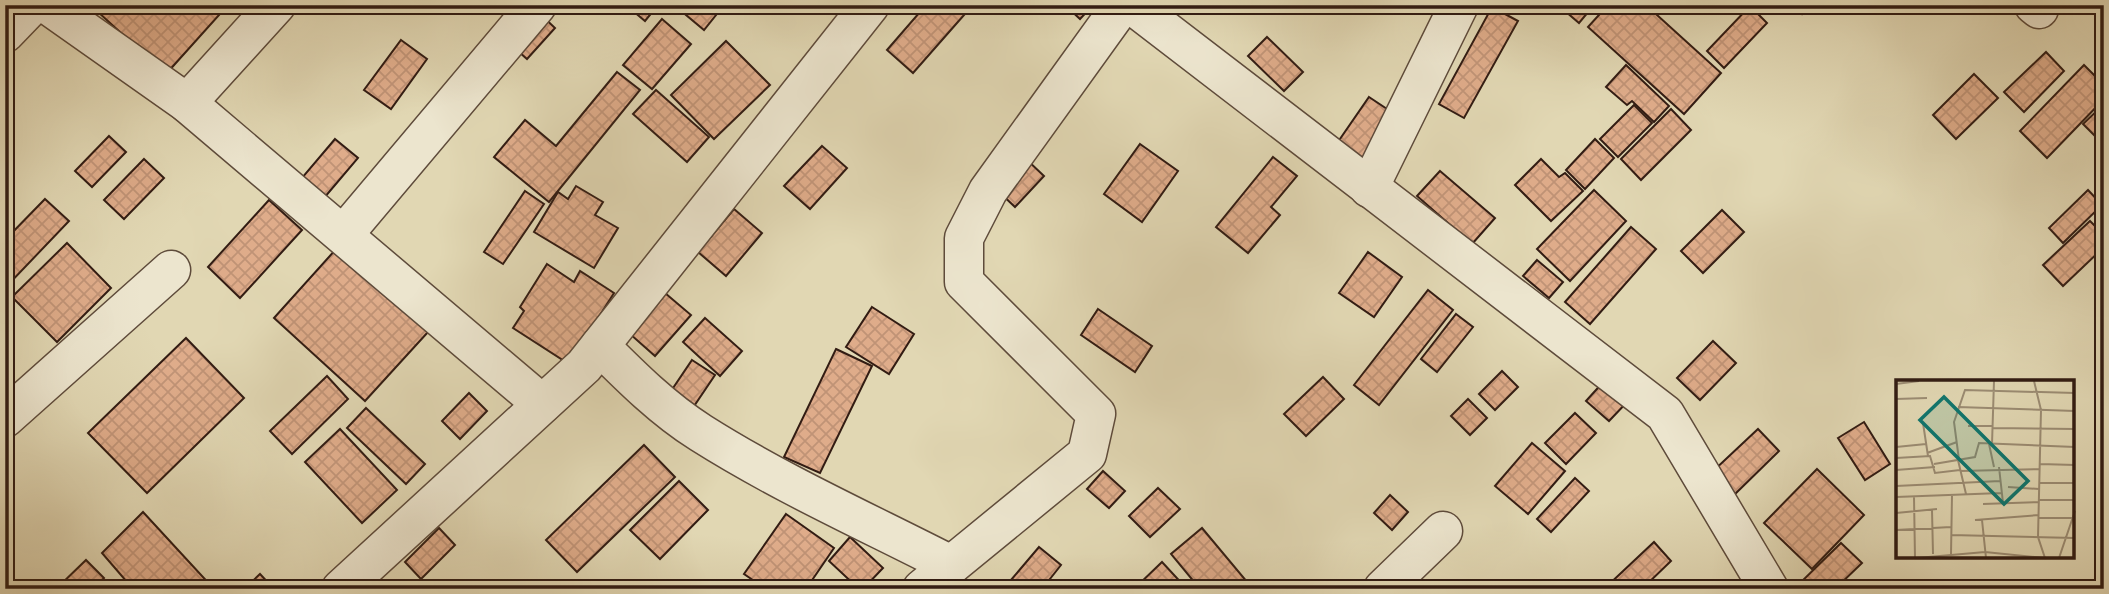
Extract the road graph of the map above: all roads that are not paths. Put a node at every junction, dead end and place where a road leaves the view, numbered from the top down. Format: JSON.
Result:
{"nodes":[{"id":1,"x":32,"y":5,"type":"edge"},
{"id":2,"x":48,"y":5,"type":"edge"},
{"id":3,"x":276,"y":5,"type":"edge"},
{"id":4,"x":537,"y":5,"type":"edge"},
{"id":5,"x":870,"y":5,"type":"edge"},
{"id":6,"x":1122,"y":5,"type":"edge"},
{"id":7,"x":1132,"y":5,"type":"edge"},
{"id":8,"x":1459,"y":5,"type":"edge"},
{"id":9,"x":5,"y":33,"type":"edge"},
{"id":10,"x":187,"y":103,"type":"junction"},
{"id":11,"x":1369,"y":188,"type":"junction"},
{"id":12,"x":344,"y":234,"type":"junction"},
{"id":13,"x":171,"y":270,"type":"dead end"},
{"id":14,"x":600,"y":346,"type":"junction"},
{"id":15,"x":542,"y":404,"type":"junction"},
{"id":16,"x":5,"y":418,"type":"edge"},
{"id":17,"x":1443,"y":531,"type":"dead end"},
{"id":18,"x":951,"y":565,"type":"junction"},
{"id":19,"x":341,"y":589,"type":"edge"},
{"id":20,"x":922,"y":589,"type":"edge"},
{"id":21,"x":1383,"y":589,"type":"edge"},
{"id":22,"x":1769,"y":589,"type":"edge"}],
"edges":[{"from":1,"to":9,"type":"street"},
{"from":2,"to":10,"type":"street"},
{"from":3,"to":10,"type":"street"},
{"from":4,"to":12,"type":"street"},
{"from":5,"to":14,"type":"street"},
{"from":6,"to":18,"type":"street"},
{"from":7,"to":11,"type":"street"},
{"from":8,"to":11,"type":"street"},
{"from":10,"to":12,"type":"street"},
{"from":11,"to":22,"type":"street"},
{"from":12,"to":15,"type":"street"},
{"from":13,"to":16,"type":"street"},
{"from":14,"to":15,"type":"street"},
{"from":14,"to":18,"type":"street"},
{"from":15,"to":19,"type":"street"},
{"from":17,"to":21,"type":"street"},
{"from":18,"to":20,"type":"street"}]}
